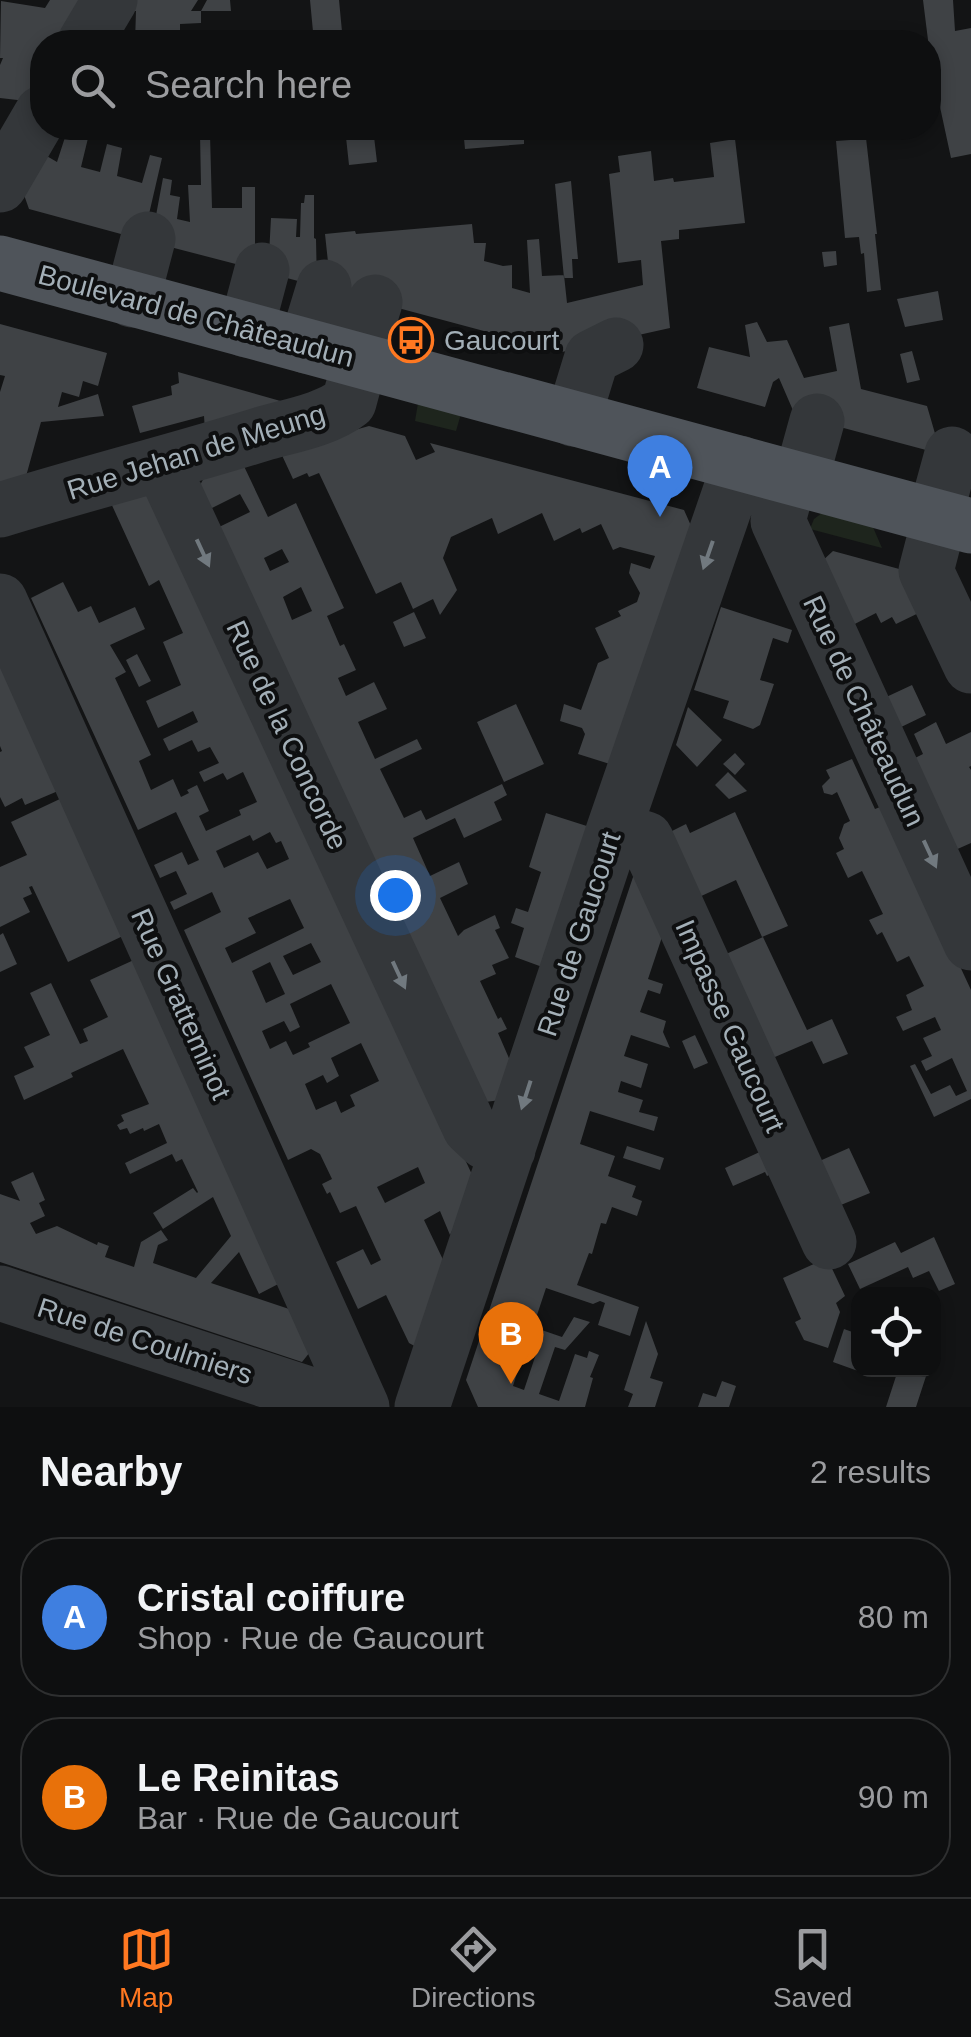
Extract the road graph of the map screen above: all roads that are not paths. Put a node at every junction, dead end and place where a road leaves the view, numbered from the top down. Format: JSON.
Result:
{"nodes":[{"id":1,"x":110,"y":0,"type":"edge"},
{"id":2,"x":91,"y":30,"type":"edge"},
{"id":3,"x":30,"y":134,"type":"edge"},
{"id":4,"x":0,"y":185,"type":"edge"},
{"id":5,"x":148,"y":239,"type":"dead end"},
{"id":6,"x":0,"y":263,"type":"edge"},
{"id":7,"x":262,"y":270,"type":"dead end"},
{"id":8,"x":349,"y":294,"type":"dead end"},
{"id":9,"x":132,"y":300,"type":"junction"},
{"id":10,"x":246,"y":330,"type":"junction"},
{"id":11,"x":616,"y":345,"type":"dead end"},
{"id":12,"x":341,"y":356,"type":"junction"},
{"id":13,"x":573,"y":420,"type":"junction"},
{"id":14,"x":817,"y":421,"type":"dead end"},
{"id":15,"x":952,"y":454,"type":"dead end"},
{"id":16,"x":162,"y":465,"type":"junction"},
{"id":17,"x":777,"y":473,"type":"junction"},
{"id":18,"x":0,"y":510,"type":"edge"},
{"id":19,"x":948,"y":520,"type":"edge"},
{"id":20,"x":0,"y":600,"type":"edge"},
{"id":21,"x":971,"y":666,"type":"edge"},
{"id":22,"x":614,"y":829,"type":"junction"},
{"id":23,"x":971,"y":943,"type":"edge"},
{"id":24,"x":508,"y":1150,"type":"junction"},
{"id":25,"x":829,"y":1242,"type":"dead end"},
{"id":26,"x":0,"y":1293,"type":"edge"},
{"id":27,"x":348,"y":1407,"type":"edge"},
{"id":28,"x":362,"y":1407,"type":"edge"},
{"id":29,"x":422,"y":1407,"type":"edge"}],
"edges":[{"from":1,"to":2,"type":"street"},
{"from":3,"to":4,"type":"street"},
{"from":5,"to":9,"type":"street"},
{"from":6,"to":9,"type":"main road","name":"Boulevard de Châteaudun"},
{"from":7,"to":10,"type":"street"},
{"from":8,"to":12,"type":"street"},
{"from":9,"to":10,"type":"main road","name":"Boulevard de Châteaudun"},
{"from":10,"to":12,"type":"main road","name":"Boulevard de Châteaudun"},
{"from":11,"to":13,"type":"street"},
{"from":12,"to":13,"type":"main road","name":"Boulevard de Châteaudun"},
{"from":12,"to":16,"type":"street","name":"Rue Jehan de Meung"},
{"from":13,"to":17,"type":"main road","name":"Boulevard de Châteaudun"},
{"from":14,"to":17,"type":"street"},
{"from":15,"to":19,"type":"street"},
{"from":16,"to":18,"type":"street","name":"Rue Jehan de Meung"},
{"from":16,"to":24,"type":"street","name":"Rue de la Concorde","one_way":true},
{"from":17,"to":19,"type":"main road","name":"Boulevard de Châteaudun"},
{"from":17,"to":22,"type":"street","name":"Rue de Gaucourt","one_way":true},
{"from":17,"to":23,"type":"street","name":"Rue de Châteaudun","one_way":true},
{"from":19,"to":21,"type":"street"},
{"from":20,"to":28,"type":"street","name":"Rue Gratteminot"},
{"from":22,"to":24,"type":"street","name":"Rue de Gaucourt","one_way":true},
{"from":22,"to":25,"type":"street","name":"Impasse Gaucourt"},
{"from":24,"to":29,"type":"street","name":"Rue de Gaucourt"},
{"from":26,"to":27,"type":"street","name":"Rue de Coulmiers"}]}
